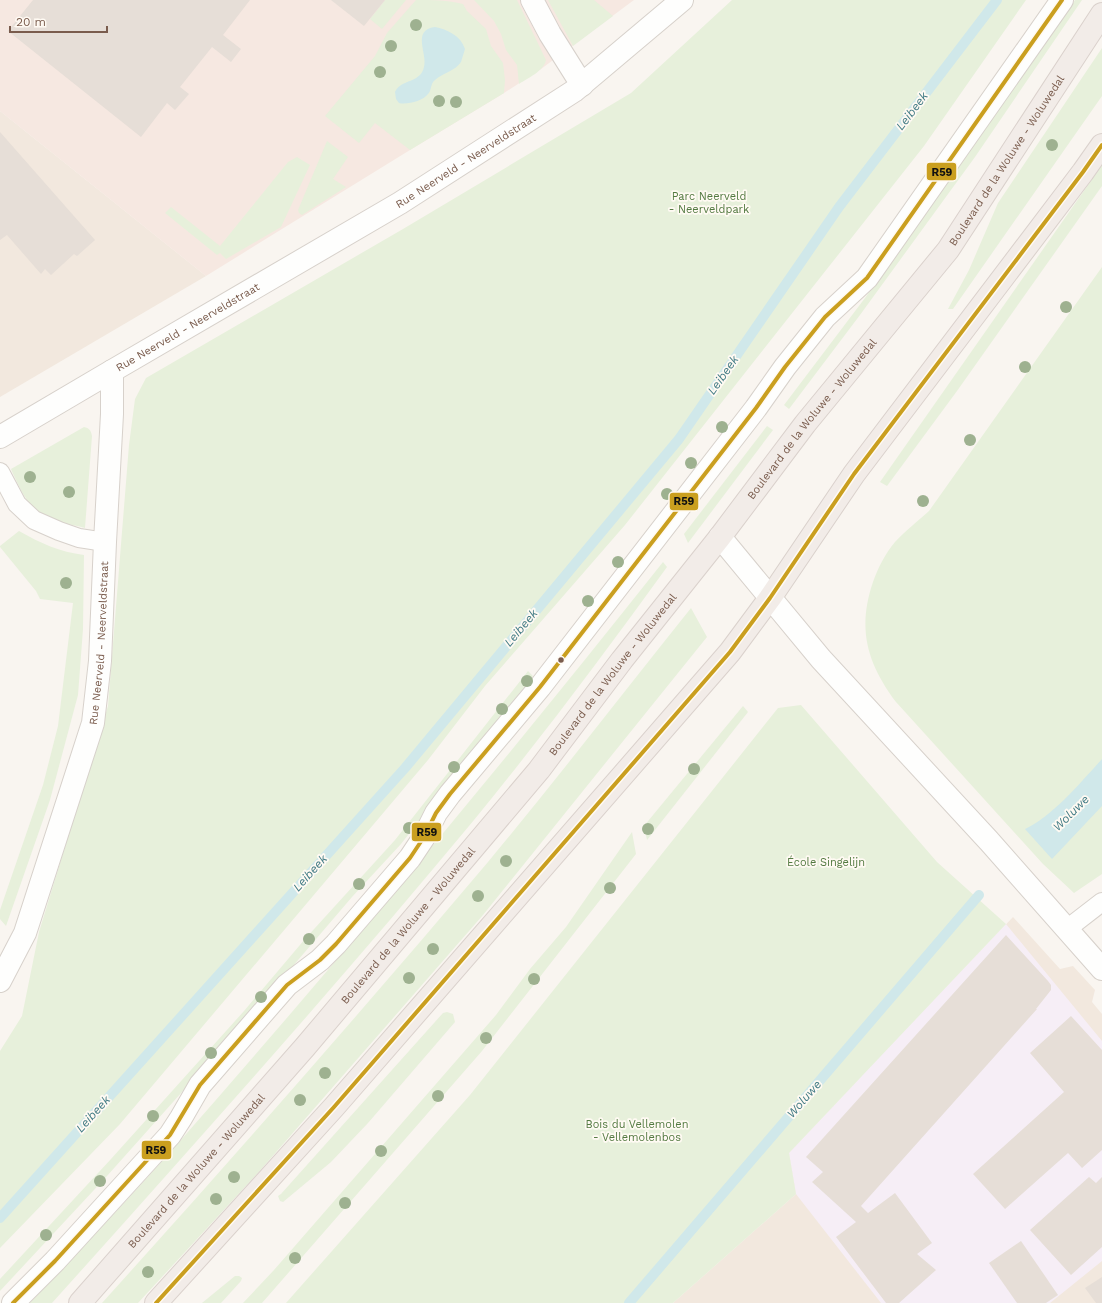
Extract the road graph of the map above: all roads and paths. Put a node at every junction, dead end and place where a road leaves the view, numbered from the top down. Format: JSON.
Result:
{"nodes":[{"id":1,"x":532,"y":0,"type":"edge"},
{"id":2,"x":682,"y":0,"type":"edge"},
{"id":3,"x":1062,"y":0,"type":"edge"},
{"id":4,"x":1102,"y":14,"type":"edge"},
{"id":5,"x":582,"y":85,"type":"junction"},
{"id":6,"x":1102,"y":145,"type":"edge"},
{"id":7,"x":112,"y":372,"type":"junction"},
{"id":8,"x":0,"y":436,"type":"edge"},
{"id":9,"x":0,"y":472,"type":"edge"},
{"id":10,"x":720,"y":537,"type":"junction"},
{"id":11,"x":105,"y":542,"type":"junction"},
{"id":12,"x":770,"y":598,"type":"junction"},
{"id":13,"x":1102,"y":902,"type":"edge"},
{"id":14,"x":1067,"y":929,"type":"junction"},
{"id":15,"x":1102,"y":969,"type":"edge"},
{"id":16,"x":0,"y":981,"type":"edge"},
{"id":17,"x":13,"y":1303,"type":"edge"},
{"id":18,"x":80,"y":1303,"type":"edge"},
{"id":19,"x":156,"y":1303,"type":"edge"}],
"edges":[{"from":1,"to":5,"type":"street"},
{"from":2,"to":5,"type":"street","name":"Rue Neerveld - Neerveldstraat"},
{"from":3,"to":17,"type":"street"},
{"from":4,"to":10,"type":"highway","name":"Boulevard de la Woluwe - Woluwedal"},
{"from":5,"to":7,"type":"street","name":"Rue Neerveld - Neerveldstraat"},
{"from":6,"to":12,"type":"highway"},
{"from":7,"to":8,"type":"street"},
{"from":7,"to":11,"type":"street","name":"Rue Neerveld - Neerveldstraat"},
{"from":9,"to":11,"type":"lane"},
{"from":10,"to":12,"type":"street"},
{"from":10,"to":18,"type":"highway","name":"Boulevard de la Woluwe - Woluwedal"},
{"from":11,"to":16,"type":"street","name":"Rue Neerveld - Neerveldstraat"},
{"from":12,"to":14,"type":"street"},
{"from":12,"to":19,"type":"highway"},
{"from":13,"to":14,"type":"lane"},
{"from":14,"to":15,"type":"street"}]}
